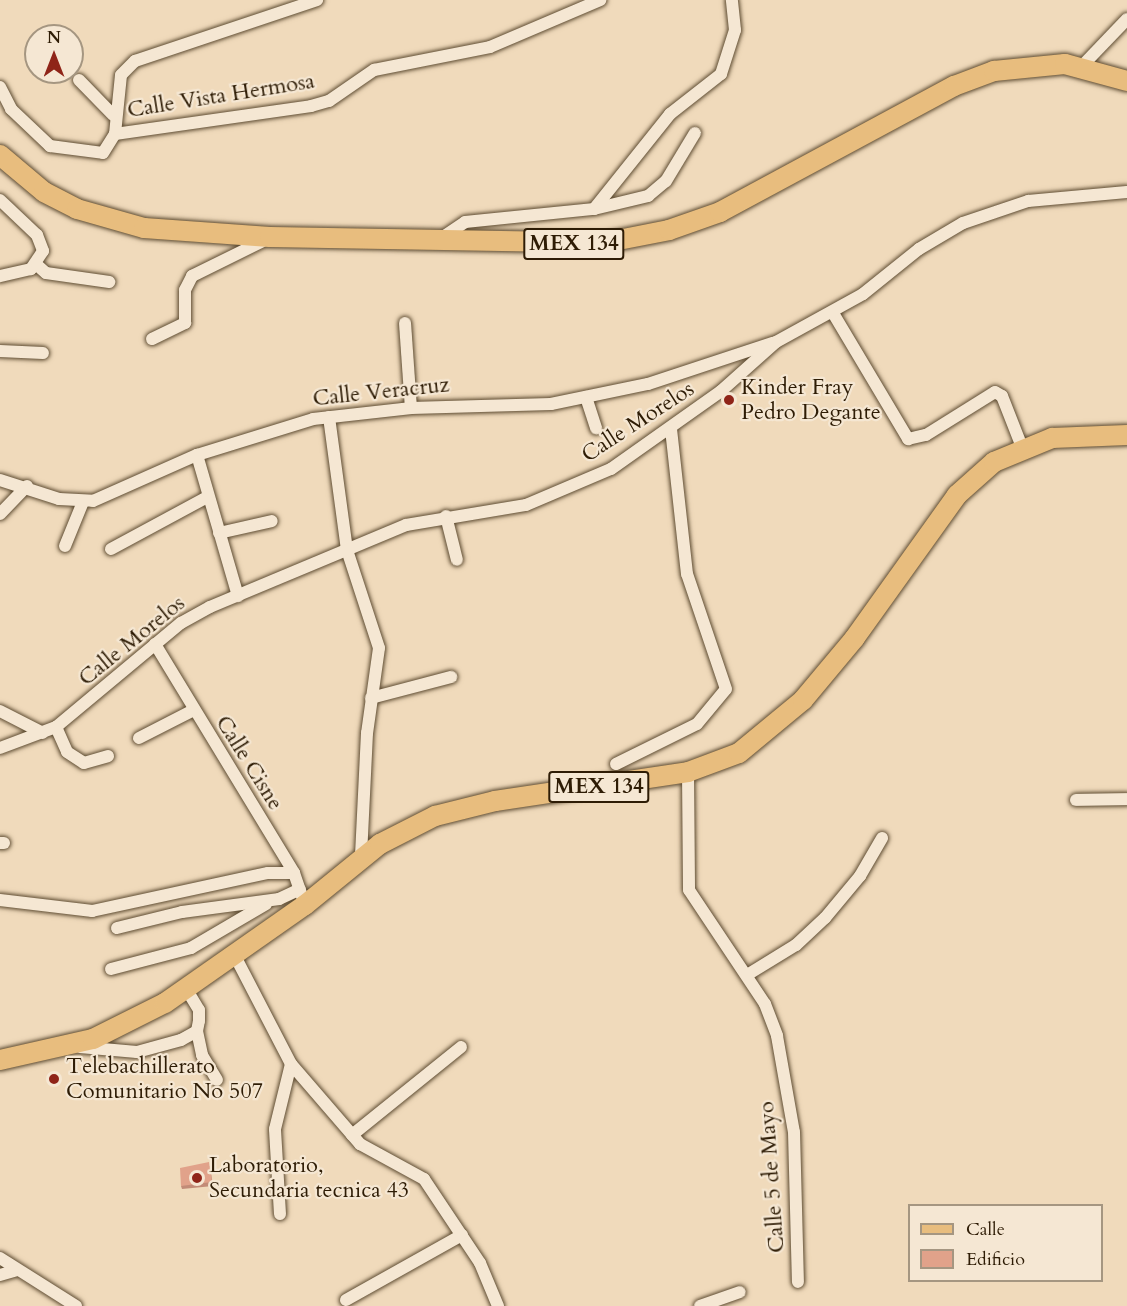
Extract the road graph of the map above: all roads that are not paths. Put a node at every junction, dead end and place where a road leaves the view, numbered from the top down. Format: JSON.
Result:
{"nodes":[{"id":1,"x":317,"y":0,"type":"edge"},
{"id":2,"x":600,"y":0,"type":"edge"},
{"id":3,"x":732,"y":0,"type":"edge"},
{"id":4,"x":1127,"y":19,"type":"edge"},
{"id":5,"x":1083,"y":66,"type":"junction"},
{"id":6,"x":1127,"y":81,"type":"edge"},
{"id":7,"x":83,"y":84,"type":"edge"},
{"id":8,"x":0,"y":87,"type":"edge"},
{"id":9,"x":113,"y":116,"type":"junction"},
{"id":10,"x":694,"y":133,"type":"dead end"},
{"id":11,"x":115,"y":134,"type":"junction"},
{"id":12,"x":0,"y":155,"type":"edge"},
{"id":13,"x":1127,"y":192,"type":"edge"},
{"id":14,"x":0,"y":200,"type":"edge"},
{"id":15,"x":594,"y":209,"type":"junction"},
{"id":16,"x":270,"y":237,"type":"junction"},
{"id":17,"x":440,"y":239,"type":"junction"},
{"id":18,"x":37,"y":265,"type":"junction"},
{"id":19,"x":0,"y":276,"type":"edge"},
{"id":20,"x":110,"y":282,"type":"dead end"},
{"id":21,"x":833,"y":313,"type":"junction"},
{"id":22,"x":405,"y":323,"type":"dead end"},
{"id":23,"x":153,"y":339,"type":"dead end"},
{"id":24,"x":776,"y":342,"type":"junction"},
{"id":25,"x":0,"y":351,"type":"edge"},
{"id":26,"x":43,"y":353,"type":"dead end"},
{"id":27,"x":586,"y":397,"type":"junction"},
{"id":28,"x":411,"y":408,"type":"junction"},
{"id":29,"x":329,"y":417,"type":"junction"},
{"id":30,"x":596,"y":428,"type":"dead end"},
{"id":31,"x":671,"y":429,"type":"junction"},
{"id":32,"x":1127,"y":435,"type":"edge"},
{"id":33,"x":1022,"y":447,"type":"junction"},
{"id":34,"x":197,"y":455,"type":"junction"},
{"id":35,"x":0,"y":480,"type":"edge"},
{"id":36,"x":27,"y":486,"type":"junction"},
{"id":37,"x":207,"y":497,"type":"junction"},
{"id":38,"x":83,"y":502,"type":"junction"},
{"id":39,"x":0,"y":514,"type":"edge"},
{"id":40,"x":446,"y":516,"type":"junction"},
{"id":41,"x":272,"y":521,"type":"dead end"},
{"id":42,"x":219,"y":533,"type":"junction"},
{"id":43,"x":65,"y":546,"type":"dead end"},
{"id":44,"x":111,"y":549,"type":"dead end"},
{"id":45,"x":347,"y":550,"type":"junction"},
{"id":46,"x":457,"y":560,"type":"dead end"},
{"id":47,"x":238,"y":596,"type":"junction"},
{"id":48,"x":155,"y":644,"type":"junction"},
{"id":49,"x":451,"y":677,"type":"dead end"},
{"id":50,"x":371,"y":698,"type":"junction"},
{"id":51,"x":0,"y":711,"type":"edge"},
{"id":52,"x":192,"y":711,"type":"junction"},
{"id":53,"x":56,"y":727,"type":"junction"},
{"id":54,"x":43,"y":733,"type":"junction"},
{"id":55,"x":139,"y":738,"type":"dead end"},
{"id":56,"x":0,"y":748,"type":"edge"},
{"id":57,"x":108,"y":756,"type":"dead end"},
{"id":58,"x":616,"y":764,"type":"dead end"},
{"id":59,"x":688,"y":772,"type":"junction"},
{"id":60,"x":1127,"y":799,"type":"edge"},
{"id":61,"x":1076,"y":800,"type":"dead end"},
{"id":62,"x":882,"y":838,"type":"dead end"},
{"id":63,"x":361,"y":857,"type":"junction"},
{"id":64,"x":294,"y":873,"type":"junction"},
{"id":65,"x":302,"y":897,"type":"junction"},
{"id":66,"x":279,"y":898,"type":"junction"},
{"id":67,"x":0,"y":900,"type":"edge"},
{"id":68,"x":117,"y":928,"type":"dead end"},
{"id":69,"x":235,"y":956,"type":"junction"},
{"id":70,"x":111,"y":969,"type":"dead end"},
{"id":71,"x":747,"y":975,"type":"junction"},
{"id":72,"x":187,"y":990,"type":"junction"},
{"id":73,"x":197,"y":1031,"type":"junction"},
{"id":74,"x":72,"y":1046,"type":"junction"},
{"id":75,"x":462,"y":1047,"type":"dead end"},
{"id":76,"x":0,"y":1060,"type":"edge"},
{"id":77,"x":291,"y":1064,"type":"junction"},
{"id":78,"x":217,"y":1080,"type":"dead end"},
{"id":79,"x":352,"y":1135,"type":"junction"},
{"id":80,"x":280,"y":1214,"type":"dead end"},
{"id":81,"x":462,"y":1235,"type":"junction"},
{"id":82,"x":0,"y":1258,"type":"edge"},
{"id":83,"x":17,"y":1270,"type":"junction"},
{"id":84,"x":0,"y":1275,"type":"edge"},
{"id":85,"x":798,"y":1282,"type":"dead end"},
{"id":86,"x":740,"y":1292,"type":"dead end"},
{"id":87,"x":346,"y":1300,"type":"dead end"},
{"id":88,"x":76,"y":1306,"type":"edge"},
{"id":89,"x":498,"y":1306,"type":"edge"},
{"id":90,"x":700,"y":1306,"type":"edge"}],
"edges":[{"from":1,"to":9,"type":"street"},
{"from":2,"to":11,"type":"street","name":"Calle Vista Hermosa"},
{"from":3,"to":15,"type":"street"},
{"from":4,"to":5,"type":"street"},
{"from":5,"to":6,"type":"main road","number":"MEX 134"},
{"from":5,"to":17,"type":"main road","number":"MEX 134"},
{"from":7,"to":9,"type":"street"},
{"from":8,"to":11,"type":"street"},
{"from":9,"to":11,"type":"street"},
{"from":10,"to":15,"type":"street"},
{"from":12,"to":16,"type":"main road","number":"MEX 134"},
{"from":13,"to":21,"type":"street","name":"Calle Morelos"},
{"from":14,"to":18,"type":"street"},
{"from":15,"to":17,"type":"street"},
{"from":16,"to":17,"type":"main road","number":"MEX 134"},
{"from":16,"to":23,"type":"street"},
{"from":18,"to":19,"type":"street"},
{"from":18,"to":20,"type":"street"},
{"from":21,"to":24,"type":"street","name":"Calle Morelos"},
{"from":21,"to":33,"type":"street"},
{"from":22,"to":28,"type":"street"},
{"from":24,"to":27,"type":"street","name":"Calle Veracruz"},
{"from":24,"to":31,"type":"street","name":"Calle Morelos"},
{"from":25,"to":26,"type":"street"},
{"from":27,"to":28,"type":"street","name":"Calle Veracruz"},
{"from":27,"to":30,"type":"street"},
{"from":28,"to":29,"type":"street","name":"Calle Veracruz"},
{"from":29,"to":34,"type":"street","name":"Calle Veracruz"},
{"from":29,"to":45,"type":"street"},
{"from":31,"to":40,"type":"street","name":"Calle Morelos"},
{"from":31,"to":58,"type":"street"},
{"from":32,"to":33,"type":"main road","number":"MEX 134"},
{"from":33,"to":59,"type":"main road","number":"MEX 134"},
{"from":34,"to":37,"type":"street"},
{"from":34,"to":38,"type":"street","name":"Calle Veracruz"},
{"from":35,"to":36,"type":"street"},
{"from":36,"to":38,"type":"street"},
{"from":36,"to":39,"type":"street"},
{"from":37,"to":42,"type":"street"},
{"from":37,"to":44,"type":"street"},
{"from":38,"to":43,"type":"street"},
{"from":40,"to":45,"type":"street","name":"Calle Morelos"},
{"from":40,"to":46,"type":"street"},
{"from":41,"to":42,"type":"street"},
{"from":42,"to":47,"type":"street"},
{"from":45,"to":47,"type":"street","name":"Calle Morelos"},
{"from":45,"to":50,"type":"street"},
{"from":47,"to":48,"type":"street","name":"Calle Morelos"},
{"from":48,"to":52,"type":"street","name":"Calle Cisne"},
{"from":48,"to":53,"type":"street","name":"Calle Morelos"},
{"from":49,"to":50,"type":"street"},
{"from":50,"to":63,"type":"street"},
{"from":51,"to":54,"type":"street"},
{"from":52,"to":55,"type":"street"},
{"from":52,"to":64,"type":"street","name":"Calle Cisne"},
{"from":53,"to":54,"type":"street","name":"Calle Morelos"},
{"from":53,"to":57,"type":"street"},
{"from":54,"to":56,"type":"street","name":"Calle Morelos"},
{"from":59,"to":63,"type":"main road","number":"MEX 134"},
{"from":59,"to":71,"type":"street","name":"Calle 5 de Mayo"},
{"from":60,"to":61,"type":"street"},
{"from":62,"to":71,"type":"street"},
{"from":63,"to":65,"type":"main road","number":"MEX 134"},
{"from":64,"to":65,"type":"street","name":"Calle Cisne"},
{"from":64,"to":67,"type":"street"},
{"from":65,"to":66,"type":"street"},
{"from":65,"to":69,"type":"main road","number":"MEX 134"},
{"from":66,"to":68,"type":"street"},
{"from":66,"to":70,"type":"street"},
{"from":69,"to":72,"type":"main road","number":"MEX 134"},
{"from":69,"to":77,"type":"street"},
{"from":71,"to":85,"type":"street","name":"Calle 5 de Mayo"},
{"from":72,"to":73,"type":"street"},
{"from":72,"to":74,"type":"main road","number":"MEX 134"},
{"from":73,"to":74,"type":"street"},
{"from":73,"to":78,"type":"street"},
{"from":74,"to":76,"type":"main road","number":"MEX 134"},
{"from":75,"to":79,"type":"street"},
{"from":77,"to":79,"type":"street"},
{"from":77,"to":80,"type":"street"},
{"from":79,"to":81,"type":"street"},
{"from":81,"to":87,"type":"street"},
{"from":81,"to":89,"type":"street"},
{"from":82,"to":83,"type":"street"},
{"from":83,"to":84,"type":"street"},
{"from":83,"to":88,"type":"street"},
{"from":86,"to":90,"type":"street"}]}
